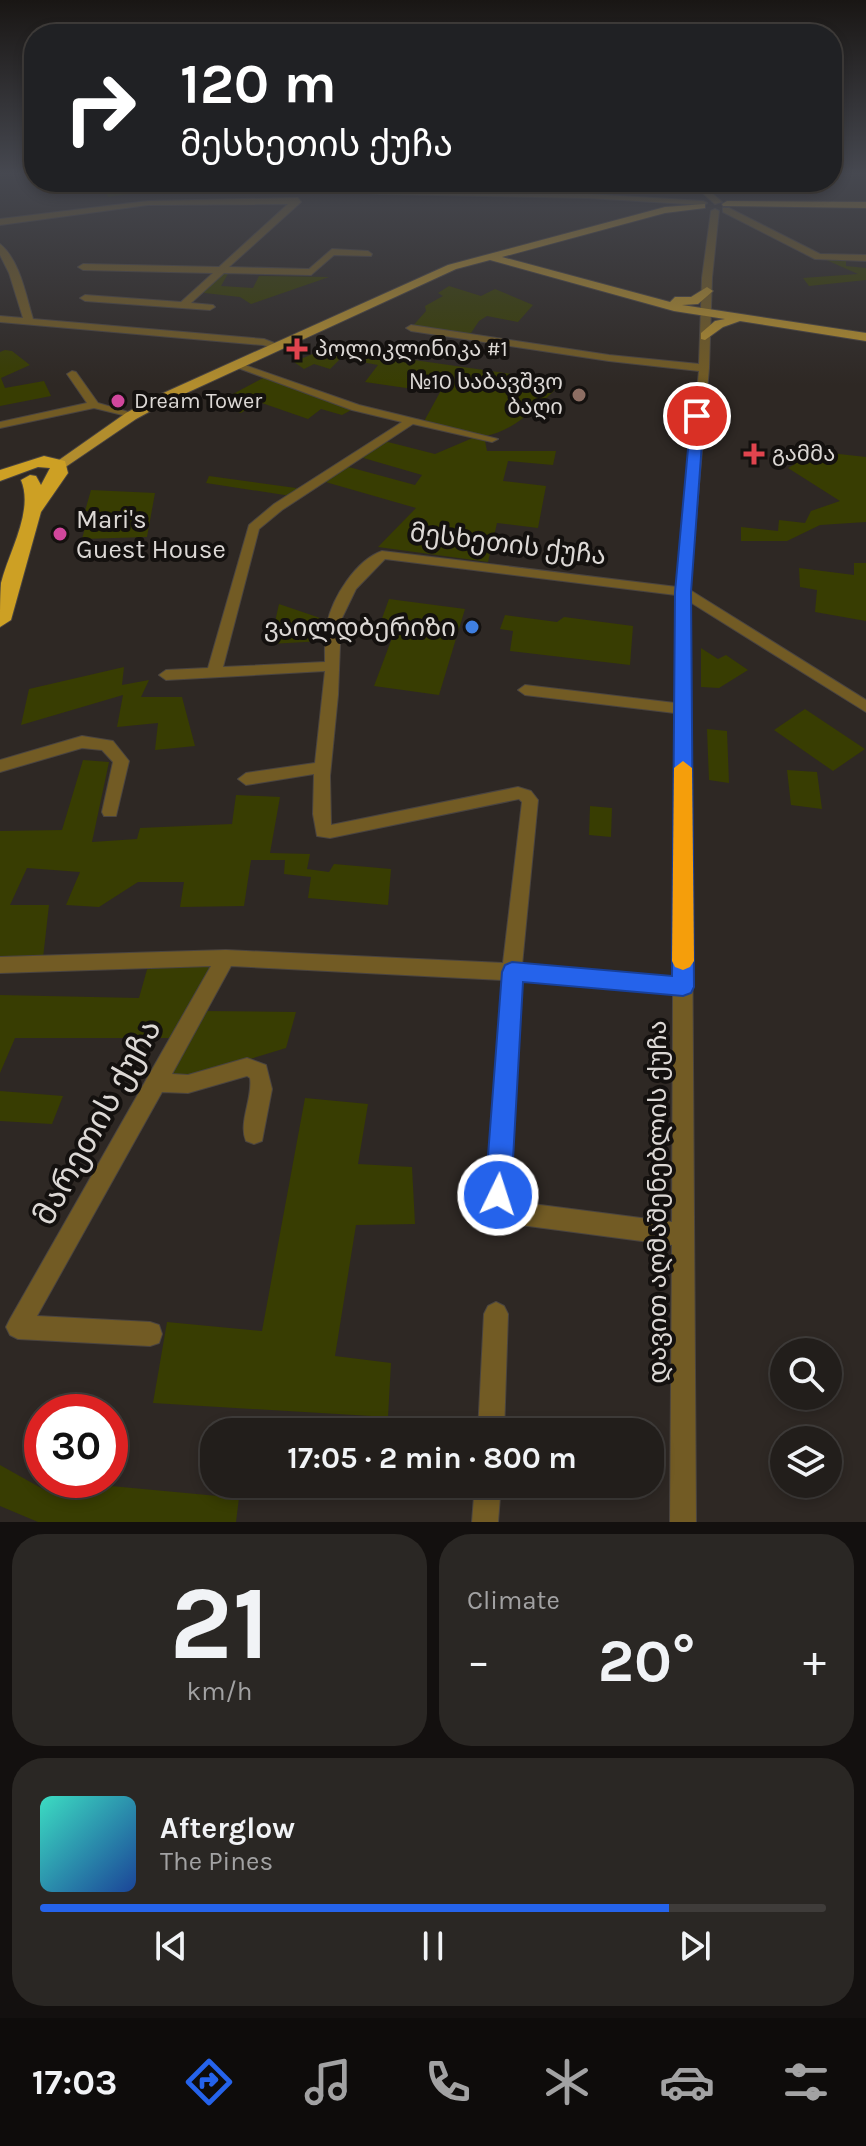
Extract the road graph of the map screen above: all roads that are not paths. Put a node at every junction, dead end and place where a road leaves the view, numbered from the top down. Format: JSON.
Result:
{"nodes":[{"id":1,"x":250,"y":243,"type":"edge"},
{"id":2,"x":536,"y":243,"type":"edge"},
{"id":3,"x":717,"y":243,"type":"edge"},
{"id":4,"x":790,"y":243,"type":"edge"},
{"id":5,"x":0,"y":247,"type":"edge"},
{"id":6,"x":516,"y":248,"type":"junction"},
{"id":7,"x":368,"y":254,"type":"dead end"},
{"id":8,"x":486,"y":256,"type":"junction"},
{"id":9,"x":866,"y":258,"type":"edge"},
{"id":10,"x":552,"y":263,"type":"junction"},
{"id":11,"x":83,"y":267,"type":"dead end"},
{"id":12,"x":540,"y":270,"type":"junction"},
{"id":13,"x":219,"y":272,"type":"junction"},
{"id":14,"x":85,"y":298,"type":"dead end"},
{"id":15,"x":672,"y":304,"type":"junction"},
{"id":16,"x":183,"y":305,"type":"junction"},
{"id":17,"x":210,"y":307,"type":"dead end"},
{"id":18,"x":706,"y":312,"type":"junction"},
{"id":19,"x":738,"y":317,"type":"junction"},
{"id":20,"x":1,"y":320,"type":"edge"},
{"id":21,"x":29,"y":321,"type":"junction"},
{"id":22,"x":411,"y":328,"type":"dead end"},
{"id":23,"x":866,"y":334,"type":"edge"},
{"id":24,"x":277,"y":346,"type":"junction"},
{"id":25,"x":235,"y":365,"type":"junction"},
{"id":26,"x":704,"y":368,"type":"junction"},
{"id":27,"x":72,"y":374,"type":"dead end"},
{"id":28,"x":94,"y":405,"type":"junction"},
{"id":29,"x":131,"y":416,"type":"junction"},
{"id":30,"x":409,"y":422,"type":"junction"},
{"id":31,"x":0,"y":425,"type":"edge"},
{"id":32,"x":492,"y":439,"type":"dead end"},
{"id":33,"x":52,"y":467,"type":"junction"},
{"id":34,"x":0,"y":476,"type":"edge"},
{"id":35,"x":26,"y":476,"type":"junction"},
{"id":36,"x":0,"y":483,"type":"edge"},
{"id":37,"x":32,"y":513,"type":"junction"},
{"id":38,"x":683,"y":592,"type":"junction"},
{"id":39,"x":0,"y":620,"type":"edge"},
{"id":40,"x":332,"y":666,"type":"junction"},
{"id":41,"x":214,"y":672,"type":"junction"},
{"id":42,"x":166,"y":675,"type":"dead end"},
{"id":43,"x":525,"y":690,"type":"dead end"},
{"id":44,"x":866,"y":707,"type":"edge"},
{"id":45,"x":683,"y":709,"type":"junction"},
{"id":46,"x":0,"y":766,"type":"edge"},
{"id":47,"x":324,"y":767,"type":"junction"},
{"id":48,"x":246,"y":779,"type":"dead end"},
{"id":49,"x":110,"y":812,"type":"dead end"},
{"id":50,"x":226,"y":958,"type":"junction"},
{"id":51,"x":0,"y":965,"type":"edge"},
{"id":52,"x":512,"y":972,"type":"junction"},
{"id":53,"x":683,"y":987,"type":"junction"},
{"id":54,"x":156,"y":1082,"type":"junction"},
{"id":55,"x":254,"y":1134,"type":"dead end"},
{"id":56,"x":683,"y":1235,"type":"junction"},
{"id":57,"x":496,"y":1314,"type":"dead end"},
{"id":58,"x":150,"y":1334,"type":"dead end"},
{"id":59,"x":492,"y":1418,"type":"edge"},
{"id":60,"x":487,"y":1498,"type":"edge"},
{"id":61,"x":485,"y":1522,"type":"edge"},
{"id":62,"x":683,"y":1522,"type":"edge"}],
"edges":[{"from":1,"to":13,"type":"street"},
{"from":2,"to":6,"type":"main road"},
{"from":3,"to":18,"type":"street","name":"დავით აღმაშენებლის ქუჩა"},
{"from":4,"to":9,"type":"street"},
{"from":5,"to":21,"type":"street"},
{"from":6,"to":8,"type":"main road"},
{"from":6,"to":10,"type":"main road"},
{"from":7,"to":13,"type":"street"},
{"from":8,"to":12,"type":"main road"},
{"from":8,"to":24,"type":"main road"},
{"from":10,"to":12,"type":"main road"},
{"from":10,"to":15,"type":"main road"},
{"from":11,"to":13,"type":"street"},
{"from":12,"to":15,"type":"main road"},
{"from":13,"to":16,"type":"street"},
{"from":14,"to":16,"type":"street"},
{"from":15,"to":18,"type":"main road"},
{"from":15,"to":18,"type":"main road"},
{"from":16,"to":17,"type":"street"},
{"from":18,"to":19,"type":"main road"},
{"from":18,"to":19,"type":"main road"},
{"from":18,"to":26,"type":"street","name":"დავით აღმაშენებლის ქუჩა"},
{"from":19,"to":23,"type":"main road"},
{"from":20,"to":21,"type":"street"},
{"from":21,"to":24,"type":"street"},
{"from":22,"to":26,"type":"street"},
{"from":24,"to":25,"type":"main road"},
{"from":25,"to":29,"type":"main road"},
{"from":25,"to":30,"type":"street"},
{"from":26,"to":38,"type":"street","name":"დავით აღმაშენებლის ქუჩა"},
{"from":27,"to":28,"type":"street"},
{"from":28,"to":29,"type":"street"},
{"from":28,"to":31,"type":"street"},
{"from":29,"to":33,"type":"main road"},
{"from":30,"to":32,"type":"street"},
{"from":30,"to":41,"type":"street"},
{"from":33,"to":35,"type":"highway"},
{"from":33,"to":37,"type":"highway"},
{"from":34,"to":35,"type":"highway"},
{"from":35,"to":36,"type":"highway"},
{"from":35,"to":37,"type":"highway"},
{"from":37,"to":39,"type":"highway"},
{"from":38,"to":40,"type":"street","name":"მესხეთის ქუჩა"},
{"from":38,"to":44,"type":"street"},
{"from":38,"to":45,"type":"street","name":"დავით აღმაშენებლის ქუჩა"},
{"from":40,"to":41,"type":"street"},
{"from":40,"to":47,"type":"street","name":"მესხეთის ქუჩა"},
{"from":41,"to":42,"type":"street"},
{"from":43,"to":45,"type":"street"},
{"from":45,"to":53,"type":"street","name":"დავით აღმაშენებლის ქუჩა"},
{"from":46,"to":49,"type":"street"},
{"from":47,"to":48,"type":"street"},
{"from":47,"to":52,"type":"street","name":"მესხეთის ქუჩა"},
{"from":50,"to":51,"type":"street"},
{"from":50,"to":52,"type":"street"},
{"from":50,"to":54,"type":"street","name":"მარეთის ქუჩა"},
{"from":52,"to":53,"type":"street"},
{"from":52,"to":56,"type":"street"},
{"from":53,"to":56,"type":"street","name":"დავით აღმაშენებლის ქუჩა"},
{"from":54,"to":55,"type":"street"},
{"from":54,"to":58,"type":"street","name":"მარეთის ქუჩა"},
{"from":56,"to":62,"type":"street","name":"დავით აღმაშენებლის ქუჩა"},
{"from":57,"to":59,"type":"street"},
{"from":60,"to":61,"type":"street"}]}
